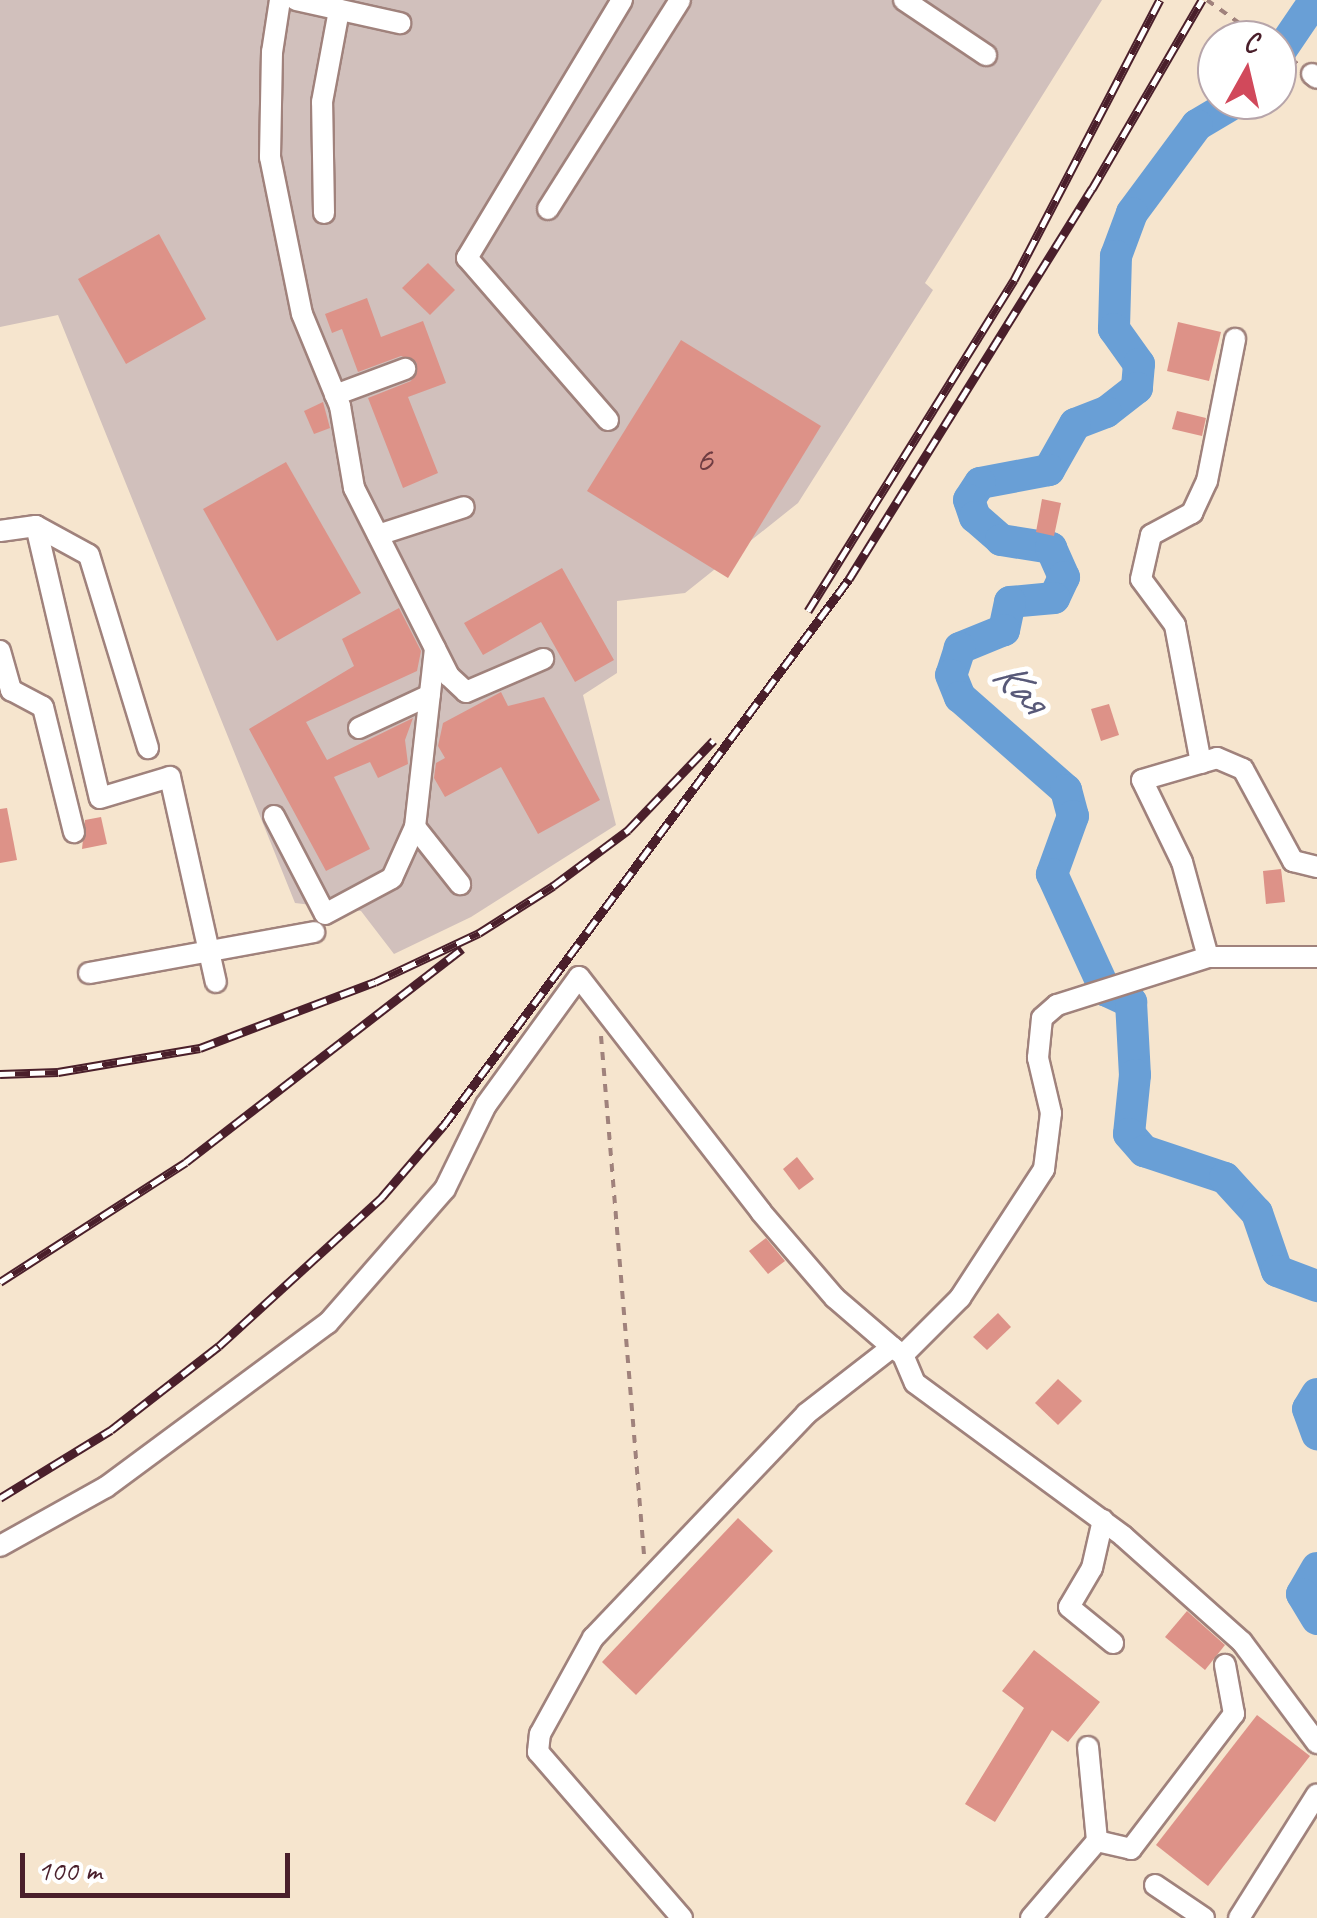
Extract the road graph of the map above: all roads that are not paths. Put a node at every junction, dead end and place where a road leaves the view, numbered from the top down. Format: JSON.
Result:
{"nodes":[{"id":1,"x":280,"y":0,"type":"edge"},
{"id":2,"x":296,"y":0,"type":"edge"},
{"id":3,"x":622,"y":0,"type":"edge"},
{"id":4,"x":680,"y":0,"type":"edge"},
{"id":5,"x":904,"y":0,"type":"edge"},
{"id":6,"x":340,"y":10,"type":"junction"},
{"id":7,"x":400,"y":23,"type":"dead end"},
{"id":8,"x":986,"y":55,"type":"dead end"},
{"id":9,"x":548,"y":209,"type":"dead end"},
{"id":10,"x":324,"y":213,"type":"dead end"},
{"id":11,"x":1236,"y":339,"type":"dead end"},
{"id":12,"x":405,"y":368,"type":"dead end"},
{"id":13,"x":335,"y":395,"type":"junction"},
{"id":14,"x":608,"y":420,"type":"dead end"},
{"id":15,"x":464,"y":507,"type":"dead end"},
{"id":16,"x":36,"y":526,"type":"junction"},
{"id":17,"x":0,"y":530,"type":"edge"},
{"id":18,"x":378,"y":535,"type":"junction"},
{"id":19,"x":436,"y":648,"type":"junction"},
{"id":20,"x":0,"y":650,"type":"edge"},
{"id":21,"x":543,"y":659,"type":"dead end"},
{"id":22,"x":430,"y":695,"type":"junction"},
{"id":23,"x":359,"y":728,"type":"dead end"},
{"id":24,"x":148,"y":748,"type":"dead end"},
{"id":25,"x":1201,"y":763,"type":"junction"},
{"id":26,"x":274,"y":816,"type":"dead end"},
{"id":27,"x":415,"y":827,"type":"junction"},
{"id":28,"x":74,"y":832,"type":"dead end"},
{"id":29,"x":1317,"y":867,"type":"edge"},
{"id":30,"x":460,"y":884,"type":"dead end"},
{"id":31,"x":314,"y":932,"type":"dead end"},
{"id":32,"x":209,"y":951,"type":"junction"},
{"id":33,"x":1208,"y":957,"type":"junction"},
{"id":34,"x":1317,"y":958,"type":"edge"},
{"id":35,"x":89,"y":972,"type":"dead end"},
{"id":36,"x":216,"y":982,"type":"dead end"},
{"id":37,"x":898,"y":1351,"type":"junction"},
{"id":38,"x":1102,"y":1520,"type":"junction"},
{"id":39,"x":0,"y":1546,"type":"edge"},
{"id":40,"x":1113,"y":1643,"type":"dead end"},
{"id":41,"x":1225,"y":1665,"type":"dead end"},
{"id":42,"x":1317,"y":1742,"type":"edge"},
{"id":43,"x":1088,"y":1747,"type":"dead end"},
{"id":44,"x":1317,"y":1794,"type":"edge"},
{"id":45,"x":1096,"y":1841,"type":"junction"},
{"id":46,"x":1155,"y":1885,"type":"dead end"},
{"id":47,"x":682,"y":1918,"type":"edge"},
{"id":48,"x":1031,"y":1918,"type":"edge"},
{"id":49,"x":1204,"y":1918,"type":"edge"},
{"id":50,"x":1239,"y":1918,"type":"edge"}],
"edges":[{"from":1,"to":13,"type":"lane"},
{"from":2,"to":6,"type":"lane"},
{"from":3,"to":14,"type":"lane"},
{"from":4,"to":9,"type":"lane"},
{"from":5,"to":8,"type":"lane"},
{"from":6,"to":7,"type":"lane"},
{"from":6,"to":10,"type":"lane"},
{"from":11,"to":25,"type":"lane"},
{"from":12,"to":13,"type":"lane"},
{"from":13,"to":18,"type":"lane"},
{"from":15,"to":18,"type":"lane"},
{"from":16,"to":17,"type":"lane"},
{"from":16,"to":24,"type":"lane"},
{"from":16,"to":32,"type":"lane"},
{"from":18,"to":19,"type":"lane"},
{"from":19,"to":21,"type":"lane"},
{"from":19,"to":22,"type":"lane"},
{"from":20,"to":28,"type":"lane"},
{"from":22,"to":23,"type":"lane"},
{"from":22,"to":27,"type":"lane"},
{"from":25,"to":29,"type":"lane"},
{"from":25,"to":33,"type":"lane"},
{"from":26,"to":27,"type":"lane"},
{"from":27,"to":30,"type":"lane"},
{"from":31,"to":32,"type":"lane"},
{"from":32,"to":35,"type":"lane"},
{"from":32,"to":36,"type":"lane"},
{"from":33,"to":34,"type":"lane"},
{"from":33,"to":37,"type":"lane"},
{"from":37,"to":38,"type":"lane"},
{"from":37,"to":39,"type":"lane"},
{"from":37,"to":47,"type":"lane"},
{"from":38,"to":40,"type":"lane"},
{"from":38,"to":42,"type":"lane"},
{"from":41,"to":45,"type":"lane"},
{"from":43,"to":45,"type":"lane"},
{"from":44,"to":50,"type":"lane"},
{"from":45,"to":48,"type":"lane"},
{"from":46,"to":49,"type":"lane"}]}
